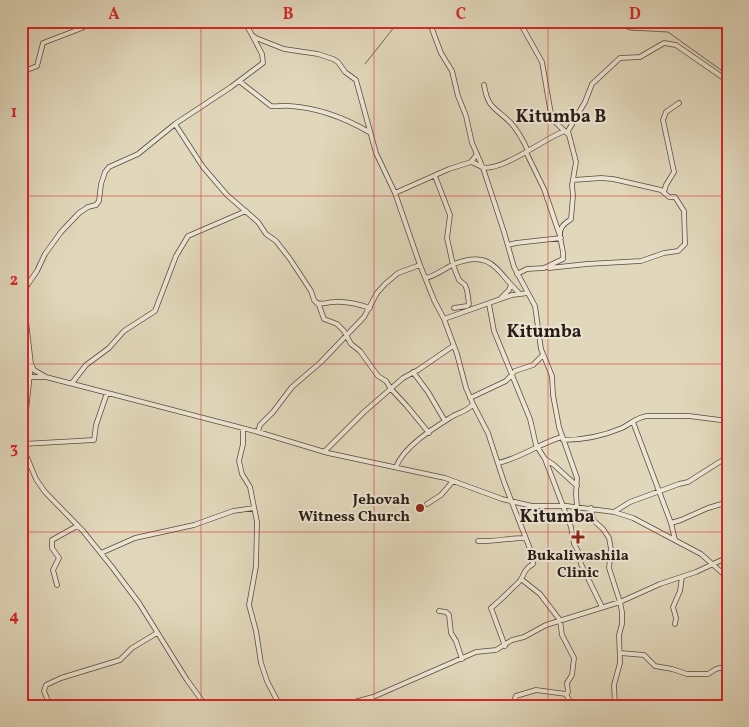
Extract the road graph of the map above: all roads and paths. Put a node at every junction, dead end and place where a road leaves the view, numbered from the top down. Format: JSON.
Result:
{"nodes":[{"id":1,"x":91,"y":21,"type":"edge"},
{"id":2,"x":244,"y":21,"type":"edge"},
{"id":3,"x":429,"y":21,"type":"edge"},
{"id":4,"x":519,"y":21,"type":"edge"},
{"id":5,"x":252,"y":35,"type":"junction"},
{"id":6,"x":728,"y":80,"type":"edge"},
{"id":7,"x":240,"y":81,"type":"junction"},
{"id":8,"x":484,"y":84,"type":"dead end"},
{"id":9,"x":21,"y":85,"type":"edge"},
{"id":10,"x":679,"y":103,"type":"dead end"},
{"id":11,"x":175,"y":124,"type":"junction"},
{"id":12,"x":567,"y":130,"type":"junction"},
{"id":13,"x":369,"y":132,"type":"junction"},
{"id":14,"x":527,"y":152,"type":"junction"},
{"id":15,"x":477,"y":154,"type":"junction"},
{"id":16,"x":471,"y":162,"type":"junction"},
{"id":17,"x":482,"y":167,"type":"junction"},
{"id":18,"x":435,"y":176,"type":"junction"},
{"id":19,"x":573,"y":180,"type":"junction"},
{"id":20,"x":664,"y":192,"type":"junction"},
{"id":21,"x":395,"y":193,"type":"junction"},
{"id":22,"x":246,"y":211,"type":"junction"},
{"id":23,"x":560,"y":233,"type":"junction"},
{"id":24,"x":561,"y":238,"type":"junction"},
{"id":25,"x":508,"y":245,"type":"junction"},
{"id":26,"x":420,"y":265,"type":"junction"},
{"id":27,"x":453,"y":265,"type":"junction"},
{"id":28,"x":544,"y":268,"type":"junction"},
{"id":29,"x":518,"y":274,"type":"junction"},
{"id":30,"x":426,"y":278,"type":"junction"},
{"id":31,"x":510,"y":284,"type":"junction"},
{"id":32,"x":519,"y":293,"type":"junction"},
{"id":33,"x":528,"y":293,"type":"junction"},
{"id":34,"x":21,"y":296,"type":"edge"},
{"id":35,"x":498,"y":300,"type":"junction"},
{"id":36,"x":21,"y":304,"type":"edge"},
{"id":37,"x":317,"y":304,"type":"junction"},
{"id":38,"x":488,"y":304,"type":"junction"},
{"id":39,"x":370,"y":308,"type":"junction"},
{"id":40,"x":454,"y":308,"type":"dead end"},
{"id":41,"x":444,"y":319,"type":"junction"},
{"id":42,"x":347,"y":335,"type":"junction"},
{"id":43,"x":453,"y":346,"type":"junction"},
{"id":44,"x":543,"y":355,"type":"junction"},
{"id":45,"x":31,"y":364,"type":"junction"},
{"id":46,"x":413,"y":372,"type":"junction"},
{"id":47,"x":512,"y":375,"type":"junction"},
{"id":48,"x":29,"y":376,"type":"junction"},
{"id":49,"x":21,"y":377,"type":"edge"},
{"id":50,"x":46,"y":377,"type":"junction"},
{"id":51,"x":72,"y":383,"type":"junction"},
{"id":52,"x":391,"y":389,"type":"junction"},
{"id":53,"x":107,"y":393,"type":"junction"},
{"id":54,"x":470,"y":398,"type":"junction"},
{"id":55,"x":473,"y":404,"type":"junction"},
{"id":56,"x":445,"y":421,"type":"junction"},
{"id":57,"x":728,"y":421,"type":"edge"},
{"id":58,"x":633,"y":422,"type":"junction"},
{"id":59,"x":244,"y":429,"type":"junction"},
{"id":60,"x":22,"y":432,"type":"edge"},
{"id":61,"x":258,"y":432,"type":"junction"},
{"id":62,"x":429,"y":433,"type":"junction"},
{"id":63,"x":562,"y":439,"type":"junction"},
{"id":64,"x":23,"y":444,"type":"junction"},
{"id":65,"x":538,"y":448,"type":"junction"},
{"id":66,"x":324,"y":452,"type":"junction"},
{"id":67,"x":545,"y":459,"type":"junction"},
{"id":68,"x":728,"y":461,"type":"edge"},
{"id":69,"x":500,"y":463,"type":"junction"},
{"id":70,"x":396,"y":468,"type":"junction"},
{"id":71,"x":728,"y":468,"type":"edge"},
{"id":72,"x":452,"y":481,"type":"junction"},
{"id":73,"x":577,"y":486,"type":"junction"},
{"id":74,"x":659,"y":491,"type":"junction"},
{"id":75,"x":512,"y":501,"type":"junction"},
{"id":76,"x":427,"y":504,"type":"dead end"},
{"id":77,"x":562,"y":506,"type":"junction"},
{"id":78,"x":577,"y":507,"type":"junction"},
{"id":79,"x":254,"y":508,"type":"junction"},
{"id":80,"x":591,"y":508,"type":"junction"},
{"id":81,"x":614,"y":512,"type":"junction"},
{"id":82,"x":671,"y":523,"type":"junction"},
{"id":83,"x":78,"y":526,"type":"junction"},
{"id":84,"x":525,"y":538,"type":"junction"},
{"id":85,"x":675,"y":540,"type":"junction"},
{"id":86,"x":478,"y":541,"type":"dead end"},
{"id":87,"x":101,"y":553,"type":"junction"},
{"id":88,"x":728,"y":557,"type":"edge"},
{"id":89,"x":714,"y":564,"type":"junction"},
{"id":90,"x":682,"y":576,"type":"junction"},
{"id":91,"x":728,"y":578,"type":"edge"},
{"id":92,"x":521,"y":579,"type":"junction"},
{"id":93,"x":58,"y":585,"type":"dead end"},
{"id":94,"x":620,"y":602,"type":"junction"},
{"id":95,"x":602,"y":607,"type":"junction"},
{"id":96,"x":439,"y":611,"type":"dead end"},
{"id":97,"x":560,"y":620,"type":"junction"},
{"id":98,"x":675,"y":624,"type":"dead end"},
{"id":99,"x":157,"y":633,"type":"junction"},
{"id":100,"x":505,"y":646,"type":"junction"},
{"id":101,"x":620,"y":653,"type":"junction"},
{"id":102,"x":462,"y":659,"type":"junction"},
{"id":103,"x":728,"y":666,"type":"edge"},
{"id":104,"x":566,"y":694,"type":"junction"},
{"id":105,"x":571,"y":704,"type":"edge"},
{"id":106,"x":50,"y":706,"type":"edge"},
{"id":107,"x":206,"y":706,"type":"edge"},
{"id":108,"x":280,"y":706,"type":"edge"},
{"id":109,"x":340,"y":706,"type":"edge"},
{"id":110,"x":512,"y":706,"type":"edge"},
{"id":111,"x":576,"y":706,"type":"edge"},
{"id":112,"x":615,"y":706,"type":"edge"}],
"edges":[{"from":1,"to":9,"type":"street"},
{"from":2,"to":5,"type":"street"},
{"from":3,"to":15,"type":"street"},
{"from":4,"to":12,"type":"street"},
{"from":5,"to":7,"type":"street"},
{"from":5,"to":13,"type":"street"},
{"from":6,"to":12,"type":"street"},
{"from":7,"to":11,"type":"street"},
{"from":7,"to":13,"type":"street"},
{"from":8,"to":14,"type":"street"},
{"from":10,"to":20,"type":"street"},
{"from":11,"to":22,"type":"street"},
{"from":11,"to":34,"type":"street"},
{"from":12,"to":14,"type":"street"},
{"from":12,"to":19,"type":"street"},
{"from":13,"to":21,"type":"street"},
{"from":14,"to":17,"type":"street"},
{"from":14,"to":23,"type":"street"},
{"from":15,"to":16,"type":"street"},
{"from":15,"to":17,"type":"street"},
{"from":16,"to":17,"type":"street"},
{"from":16,"to":18,"type":"street"},
{"from":17,"to":25,"type":"street"},
{"from":18,"to":21,"type":"street"},
{"from":18,"to":27,"type":"street"},
{"from":19,"to":20,"type":"street"},
{"from":19,"to":23,"type":"street"},
{"from":20,"to":28,"type":"street"},
{"from":21,"to":26,"type":"street"},
{"from":22,"to":37,"type":"street"},
{"from":22,"to":51,"type":"street"},
{"from":23,"to":24,"type":"street"},
{"from":24,"to":25,"type":"street"},
{"from":24,"to":28,"type":"street"},
{"from":25,"to":29,"type":"street"},
{"from":26,"to":30,"type":"street"},
{"from":26,"to":39,"type":"street"},
{"from":27,"to":30,"type":"street"},
{"from":27,"to":31,"type":"street"},
{"from":27,"to":40,"type":"street"},
{"from":28,"to":29,"type":"street"},
{"from":29,"to":31,"type":"street"},
{"from":29,"to":33,"type":"street"},
{"from":30,"to":41,"type":"street"},
{"from":31,"to":32,"type":"street"},
{"from":31,"to":35,"type":"street"},
{"from":32,"to":33,"type":"street"},
{"from":32,"to":35,"type":"street"},
{"from":33,"to":44,"type":"street"},
{"from":35,"to":38,"type":"street"},
{"from":36,"to":45,"type":"street"},
{"from":37,"to":39,"type":"street"},
{"from":37,"to":42,"type":"street"},
{"from":38,"to":41,"type":"street"},
{"from":38,"to":47,"type":"street"},
{"from":39,"to":42,"type":"street"},
{"from":41,"to":43,"type":"street"},
{"from":42,"to":52,"type":"street"},
{"from":42,"to":61,"type":"street"},
{"from":43,"to":46,"type":"street"},
{"from":43,"to":54,"type":"street"},
{"from":44,"to":47,"type":"street"},
{"from":44,"to":63,"type":"street"},
{"from":45,"to":48,"type":"street"},
{"from":45,"to":50,"type":"street"},
{"from":46,"to":52,"type":"street"},
{"from":46,"to":56,"type":"street"},
{"from":47,"to":54,"type":"street"},
{"from":47,"to":65,"type":"street"},
{"from":48,"to":49,"type":"street"},
{"from":48,"to":50,"type":"street"},
{"from":48,"to":60,"type":"street"},
{"from":50,"to":51,"type":"street"},
{"from":51,"to":53,"type":"street"},
{"from":52,"to":62,"type":"street"},
{"from":52,"to":66,"type":"street"},
{"from":53,"to":59,"type":"street"},
{"from":53,"to":64,"type":"street"},
{"from":54,"to":55,"type":"street"},
{"from":55,"to":56,"type":"street"},
{"from":55,"to":69,"type":"street"},
{"from":56,"to":62,"type":"street"},
{"from":57,"to":58,"type":"street"},
{"from":58,"to":63,"type":"street"},
{"from":58,"to":74,"type":"street"},
{"from":59,"to":61,"type":"street"},
{"from":59,"to":79,"type":"street"},
{"from":60,"to":64,"type":"street"},
{"from":61,"to":66,"type":"street"},
{"from":62,"to":70,"type":"street"},
{"from":63,"to":65,"type":"street"},
{"from":63,"to":73,"type":"street"},
{"from":64,"to":83,"type":"street"},
{"from":65,"to":67,"type":"street"},
{"from":65,"to":69,"type":"street"},
{"from":66,"to":70,"type":"street"},
{"from":67,"to":73,"type":"street"},
{"from":67,"to":77,"type":"street"},
{"from":68,"to":74,"type":"street"},
{"from":69,"to":75,"type":"street"},
{"from":70,"to":72,"type":"street"},
{"from":71,"to":82,"type":"street"},
{"from":72,"to":75,"type":"street"},
{"from":72,"to":76,"type":"street"},
{"from":73,"to":78,"type":"street"},
{"from":74,"to":81,"type":"street"},
{"from":74,"to":82,"type":"street"},
{"from":75,"to":77,"type":"street"},
{"from":75,"to":84,"type":"street"},
{"from":77,"to":78,"type":"street"},
{"from":77,"to":95,"type":"street"},
{"from":78,"to":80,"type":"street"},
{"from":79,"to":87,"type":"street"},
{"from":79,"to":108,"type":"street"},
{"from":80,"to":81,"type":"street"},
{"from":80,"to":94,"type":"street"},
{"from":81,"to":85,"type":"street"},
{"from":82,"to":85,"type":"street"},
{"from":83,"to":87,"type":"street"},
{"from":83,"to":93,"type":"street"},
{"from":84,"to":86,"type":"street"},
{"from":84,"to":92,"type":"street"},
{"from":85,"to":89,"type":"street"},
{"from":87,"to":99,"type":"street"},
{"from":88,"to":89,"type":"street"},
{"from":89,"to":90,"type":"street"},
{"from":89,"to":91,"type":"street"},
{"from":90,"to":94,"type":"street"},
{"from":90,"to":98,"type":"street"},
{"from":92,"to":97,"type":"street"},
{"from":92,"to":100,"type":"street"},
{"from":94,"to":95,"type":"street"},
{"from":94,"to":101,"type":"street"},
{"from":95,"to":97,"type":"street"},
{"from":96,"to":102,"type":"street"},
{"from":97,"to":100,"type":"street"},
{"from":97,"to":104,"type":"street"},
{"from":99,"to":106,"type":"street"},
{"from":99,"to":107,"type":"street"},
{"from":100,"to":102,"type":"street"},
{"from":101,"to":103,"type":"street"},
{"from":101,"to":112,"type":"street"},
{"from":102,"to":109,"type":"street"},
{"from":104,"to":105,"type":"street"},
{"from":104,"to":110,"type":"street"},
{"from":105,"to":111,"type":"street"}]}
